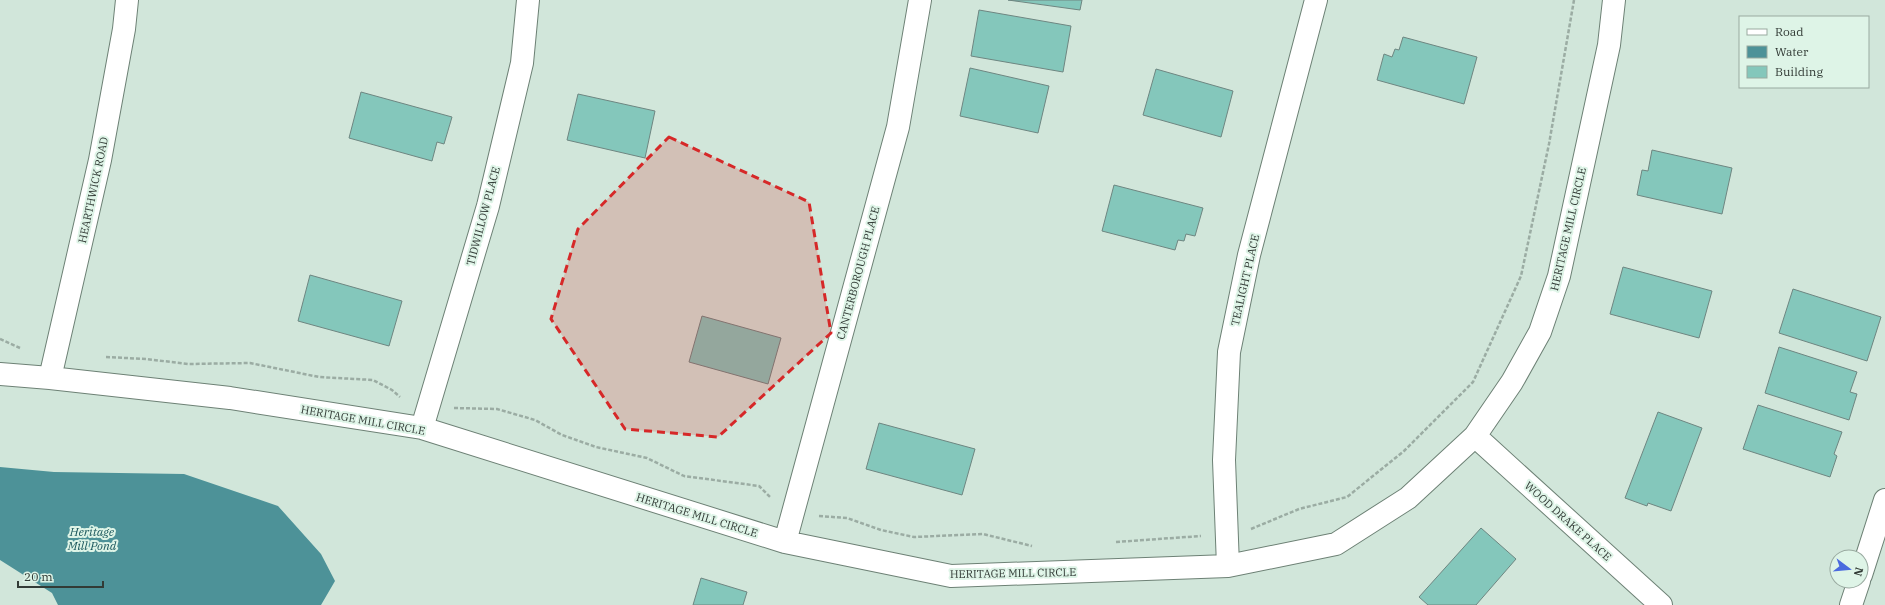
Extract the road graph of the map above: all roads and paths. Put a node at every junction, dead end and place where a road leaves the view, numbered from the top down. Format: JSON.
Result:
{"nodes":[{"id":1,"x":127,"y":0,"type":"edge"},
{"id":2,"x":528,"y":0,"type":"edge"},
{"id":3,"x":920,"y":0,"type":"edge"},
{"id":4,"x":1316,"y":0,"type":"edge"},
{"id":5,"x":1574,"y":0,"type":"edge"},
{"id":6,"x":1614,"y":0,"type":"edge"},
{"id":7,"x":0,"y":340,"type":"edge"},
{"id":8,"x":101,"y":357,"type":"dead end"},
{"id":9,"x":52,"y":370,"type":"junction"},
{"id":10,"x":0,"y":374,"type":"edge"},
{"id":11,"x":428,"y":406,"type":"junction"},
{"id":12,"x":422,"y":428,"type":"junction"},
{"id":13,"x":1475,"y":436,"type":"junction"},
{"id":14,"x":1885,"y":500,"type":"edge"},
{"id":15,"x":793,"y":513,"type":"junction"},
{"id":16,"x":1227,"y":534,"type":"junction"},
{"id":17,"x":785,"y":542,"type":"junction"},
{"id":18,"x":1111,"y":542,"type":"dead end"},
{"id":19,"x":1037,"y":547,"type":"dead end"},
{"id":20,"x":1869,"y":550,"type":"edge"},
{"id":21,"x":1228,"y":566,"type":"junction"},
{"id":22,"x":1856,"y":589,"type":"edge"},
{"id":23,"x":1661,"y":605,"type":"edge"},
{"id":24,"x":1851,"y":605,"type":"edge"}],
"edges":[{"from":1,"to":9,"type":"street","name":"HEARTHWICK ROAD"},
{"from":2,"to":11,"type":"street","name":"TIDWILLOW PLACE"},
{"from":3,"to":15,"type":"street","name":"CANTERBOROUGH PLACE"},
{"from":4,"to":16,"type":"street","name":"TEALIGHT PLACE"},
{"from":5,"to":16,"type":"path"},
{"from":6,"to":13,"type":"street","name":"HERITAGE MILL CIRCLE"},
{"from":7,"to":9,"type":"path"},
{"from":8,"to":11,"type":"path"},
{"from":9,"to":10,"type":"street","name":"HERITAGE MILL CIRCLE"},
{"from":9,"to":12,"type":"street","name":"HERITAGE MILL CIRCLE"},
{"from":11,"to":12,"type":"street","name":"TIDWILLOW PLACE"},
{"from":11,"to":15,"type":"path"},
{"from":12,"to":17,"type":"street","name":"HERITAGE MILL CIRCLE"},
{"from":13,"to":21,"type":"street","name":"HERITAGE MILL CIRCLE"},
{"from":13,"to":23,"type":"street","name":"WOOD DRAKE PLACE"},
{"from":14,"to":20,"type":"street"},
{"from":15,"to":17,"type":"street","name":"CANTERBOROUGH PLACE"},
{"from":15,"to":19,"type":"path"},
{"from":16,"to":18,"type":"path"},
{"from":16,"to":21,"type":"street","name":"TEALIGHT PLACE"},
{"from":17,"to":21,"type":"street","name":"HERITAGE MILL CIRCLE"},
{"from":22,"to":24,"type":"street"}]}
